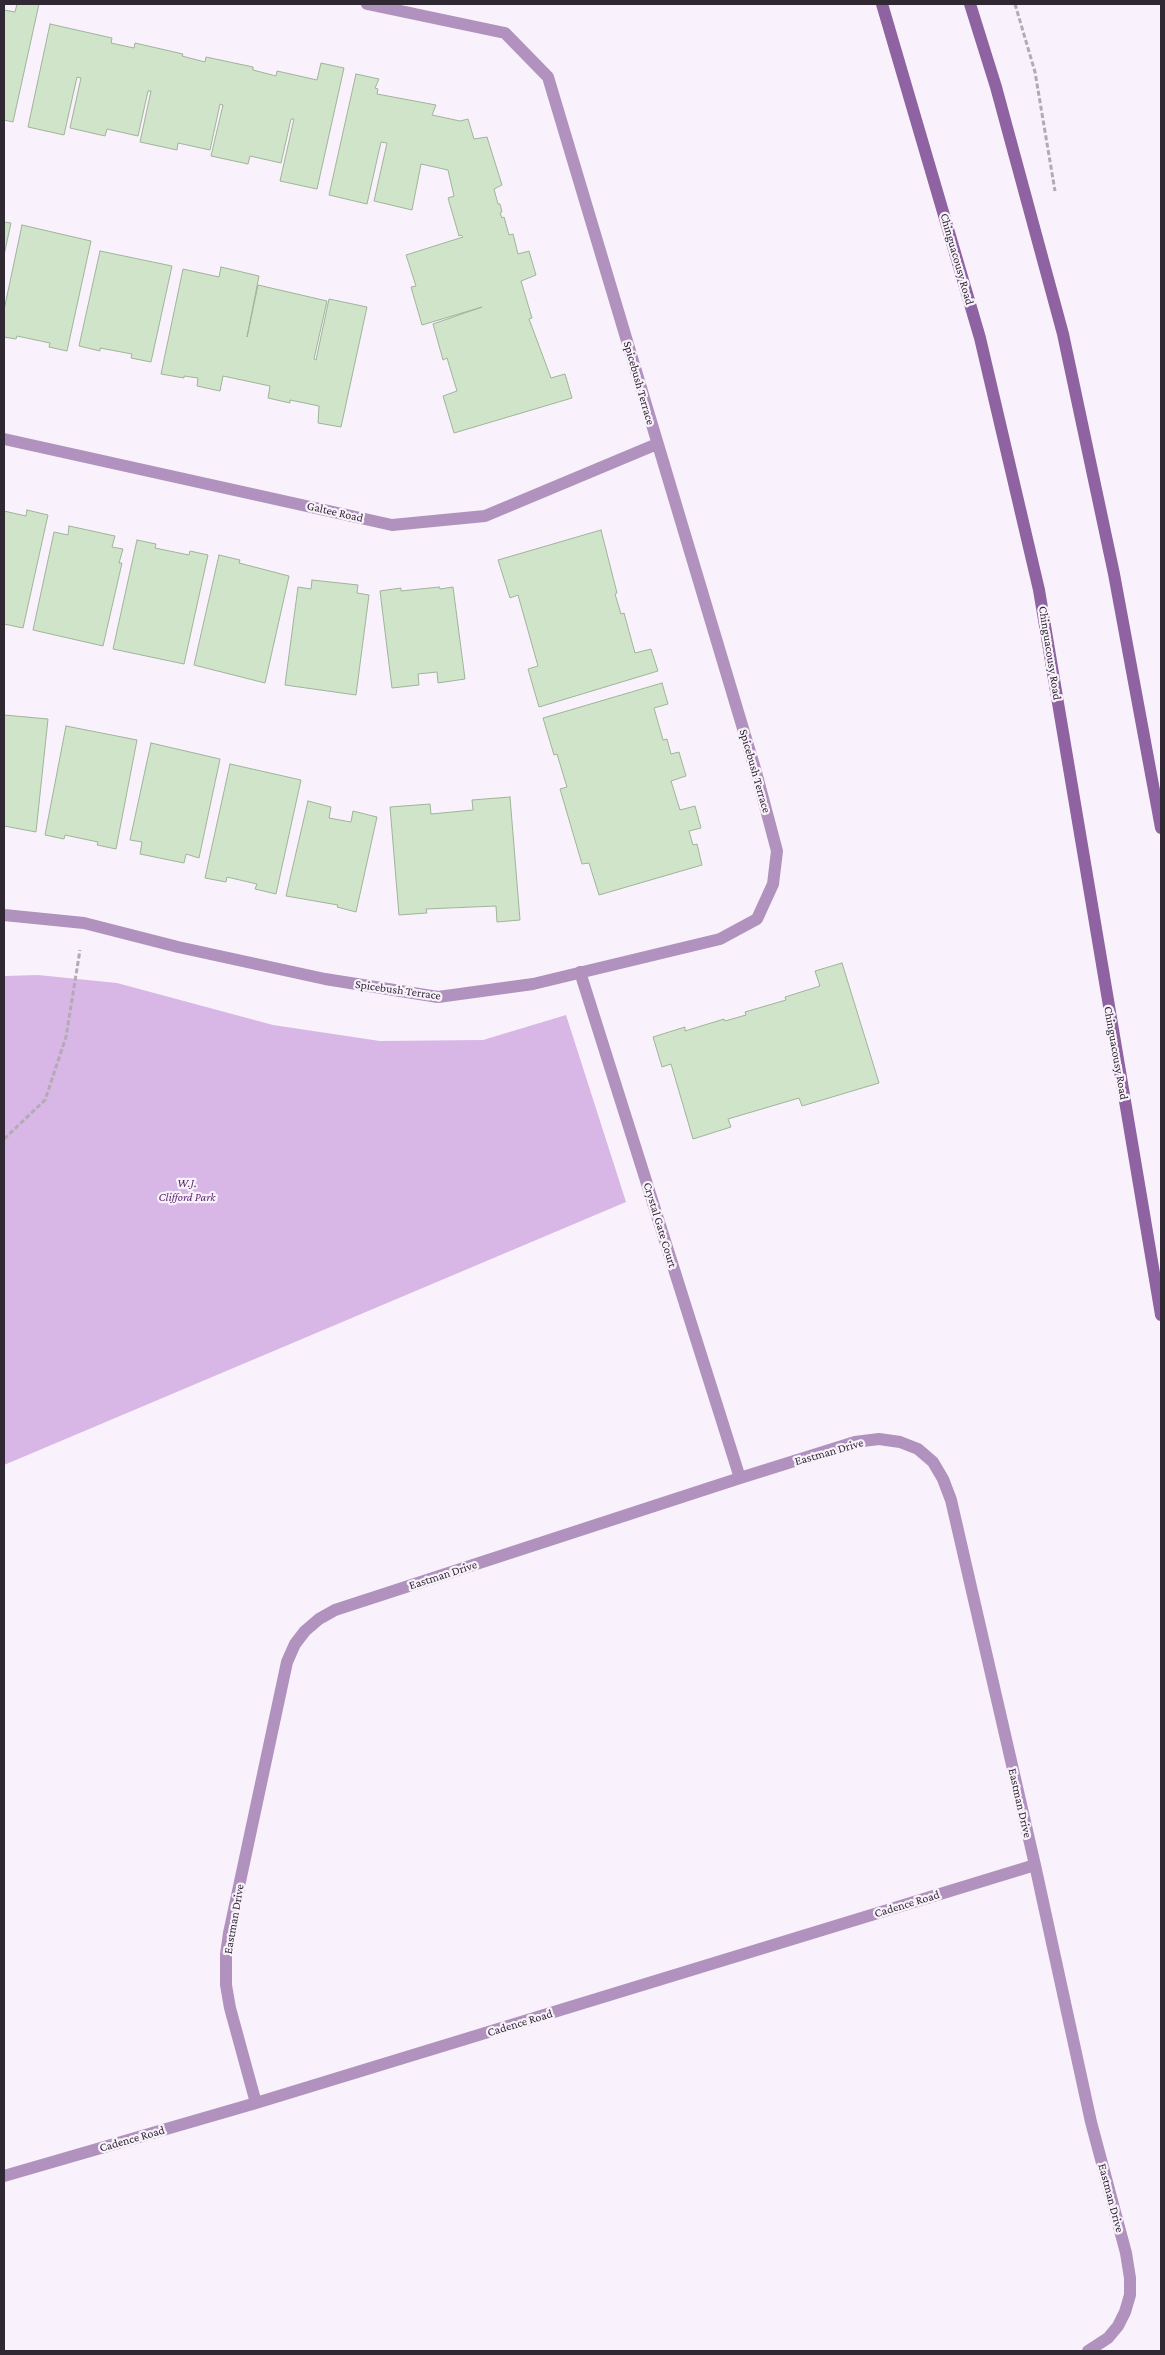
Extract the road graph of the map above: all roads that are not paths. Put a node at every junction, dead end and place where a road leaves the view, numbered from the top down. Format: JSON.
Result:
{"nodes":[{"id":1,"x":367,"y":4,"type":"edge"},
{"id":2,"x":882,"y":4,"type":"edge"},
{"id":3,"x":970,"y":4,"type":"edge"},
{"id":4,"x":4,"y":439,"type":"edge"},
{"id":5,"x":657,"y":444,"type":"junction"},
{"id":6,"x":1161,"y":828,"type":"edge"},
{"id":7,"x":4,"y":915,"type":"edge"},
{"id":8,"x":580,"y":972,"type":"junction"},
{"id":9,"x":1161,"y":1315,"type":"edge"},
{"id":10,"x":740,"y":1478,"type":"junction"},
{"id":11,"x":1034,"y":1865,"type":"junction"},
{"id":12,"x":256,"y":2103,"type":"junction"},
{"id":13,"x":4,"y":2176,"type":"edge"},
{"id":14,"x":1088,"y":2351,"type":"edge"}],
"edges":[{"from":1,"to":5,"type":"street","name":"Spicebush Terrace"},
{"from":2,"to":9,"type":"main road","name":"Chinguacousy Road"},
{"from":3,"to":6,"type":"main road"},
{"from":4,"to":5,"type":"street","name":"Galtee Road"},
{"from":5,"to":8,"type":"street","name":"Spicebush Terrace"},
{"from":7,"to":8,"type":"street","name":"Spicebush Terrace"},
{"from":8,"to":10,"type":"street","name":"Crystal Gate Court"},
{"from":10,"to":11,"type":"street","name":"Eastman Drive"},
{"from":10,"to":12,"type":"street","name":"Eastman Drive"},
{"from":11,"to":12,"type":"street","name":"Cadence Road"},
{"from":11,"to":14,"type":"street","name":"Eastman Drive"},
{"from":12,"to":13,"type":"street","name":"Cadence Road"}]}
